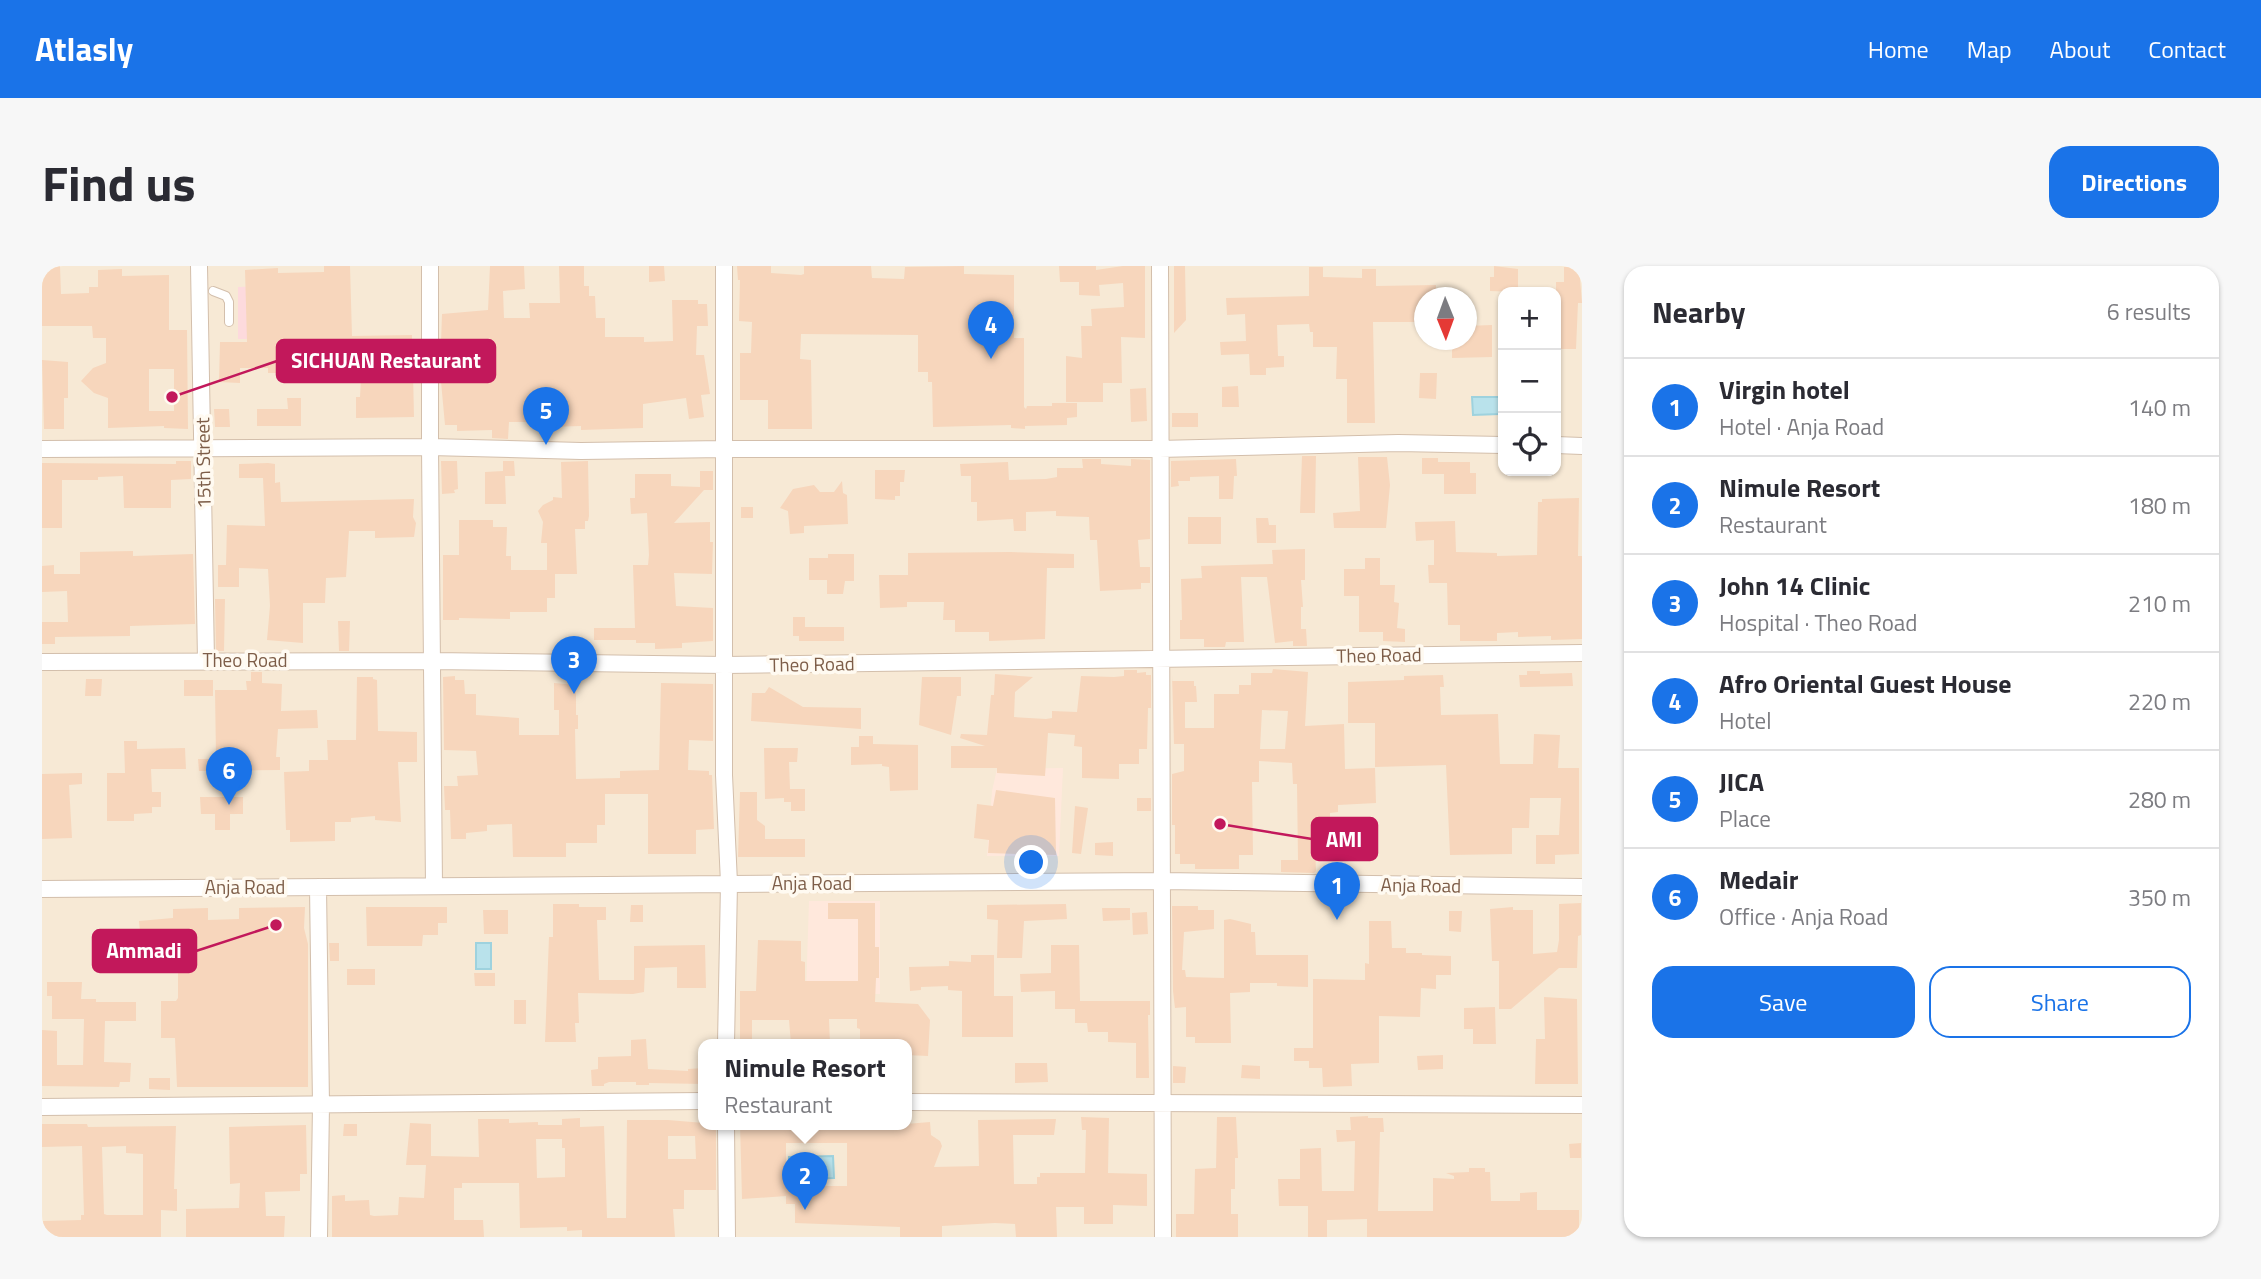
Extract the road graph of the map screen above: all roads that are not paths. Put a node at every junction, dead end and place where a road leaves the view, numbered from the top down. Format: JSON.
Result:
{"nodes":[{"id":1,"x":199,"y":266,"type":"edge"},
{"id":2,"x":430,"y":266,"type":"edge"},
{"id":3,"x":724,"y":266,"type":"edge"},
{"id":4,"x":1160,"y":266,"type":"edge"},
{"id":5,"x":213,"y":291,"type":"dead end"},
{"id":6,"x":229,"y":322,"type":"dead end"},
{"id":7,"x":1498,"y":444,"type":"edge"},
{"id":8,"x":1561,"y":446,"type":"edge"},
{"id":9,"x":1582,"y":446,"type":"edge"},
{"id":10,"x":430,"y":447,"type":"junction"},
{"id":11,"x":42,"y":449,"type":"edge"},
{"id":12,"x":202,"y":449,"type":"junction"},
{"id":13,"x":724,"y":449,"type":"junction"},
{"id":14,"x":1159,"y":449,"type":"junction"},
{"id":15,"x":1582,"y":653,"type":"edge"},
{"id":16,"x":1161,"y":659,"type":"junction"},
{"id":17,"x":206,"y":660,"type":"junction"},
{"id":18,"x":433,"y":661,"type":"junction"},
{"id":19,"x":42,"y":662,"type":"edge"},
{"id":20,"x":725,"y":666,"type":"junction"},
{"id":21,"x":1161,"y":881,"type":"junction"},
{"id":22,"x":729,"y":883,"type":"junction"},
{"id":23,"x":434,"y":886,"type":"junction"},
{"id":24,"x":318,"y":887,"type":"junction"},
{"id":25,"x":1582,"y":887,"type":"edge"},
{"id":26,"x":42,"y":889,"type":"edge"},
{"id":27,"x":726,"y":1039,"type":"edge"},
{"id":28,"x":698,"y":1101,"type":"edge"},
{"id":29,"x":912,"y":1102,"type":"edge"},
{"id":30,"x":321,"y":1105,"type":"junction"},
{"id":31,"x":1161,"y":1105,"type":"junction"},
{"id":32,"x":1582,"y":1105,"type":"edge"},
{"id":33,"x":42,"y":1107,"type":"edge"},
{"id":34,"x":726,"y":1130,"type":"edge"},
{"id":35,"x":318,"y":1237,"type":"edge"},
{"id":36,"x":727,"y":1237,"type":"edge"},
{"id":37,"x":1163,"y":1237,"type":"edge"}],
"edges":[{"from":1,"to":12,"type":"street","name":"15th Street"},
{"from":2,"to":10,"type":"street"},
{"from":3,"to":13,"type":"street"},
{"from":4,"to":14,"type":"street"},
{"from":5,"to":6,"type":"lane"},
{"from":7,"to":14,"type":"street"},
{"from":8,"to":9,"type":"street"},
{"from":10,"to":12,"type":"street"},
{"from":10,"to":13,"type":"street"},
{"from":10,"to":18,"type":"street"},
{"from":11,"to":12,"type":"street"},
{"from":12,"to":17,"type":"street","name":"15th Street"},
{"from":13,"to":14,"type":"street"},
{"from":13,"to":20,"type":"street"},
{"from":14,"to":16,"type":"street"},
{"from":15,"to":16,"type":"street","name":"Theo Road"},
{"from":16,"to":20,"type":"street","name":"Theo Road"},
{"from":16,"to":21,"type":"street"},
{"from":17,"to":18,"type":"street","name":"Theo Road"},
{"from":17,"to":19,"type":"street","name":"Theo Road"},
{"from":18,"to":20,"type":"street","name":"Theo Road"},
{"from":18,"to":23,"type":"street"},
{"from":20,"to":22,"type":"street"},
{"from":21,"to":22,"type":"street","name":"Anja Road"},
{"from":21,"to":25,"type":"street","name":"Anja Road"},
{"from":21,"to":31,"type":"street"},
{"from":22,"to":23,"type":"street","name":"Anja Road"},
{"from":22,"to":27,"type":"street"},
{"from":23,"to":24,"type":"street","name":"Anja Road"},
{"from":24,"to":26,"type":"street","name":"Anja Road"},
{"from":24,"to":30,"type":"street"},
{"from":28,"to":30,"type":"street"},
{"from":29,"to":31,"type":"street"},
{"from":30,"to":33,"type":"street"},
{"from":30,"to":35,"type":"street"},
{"from":31,"to":32,"type":"street"},
{"from":31,"to":37,"type":"street"},
{"from":34,"to":36,"type":"street"}]}
